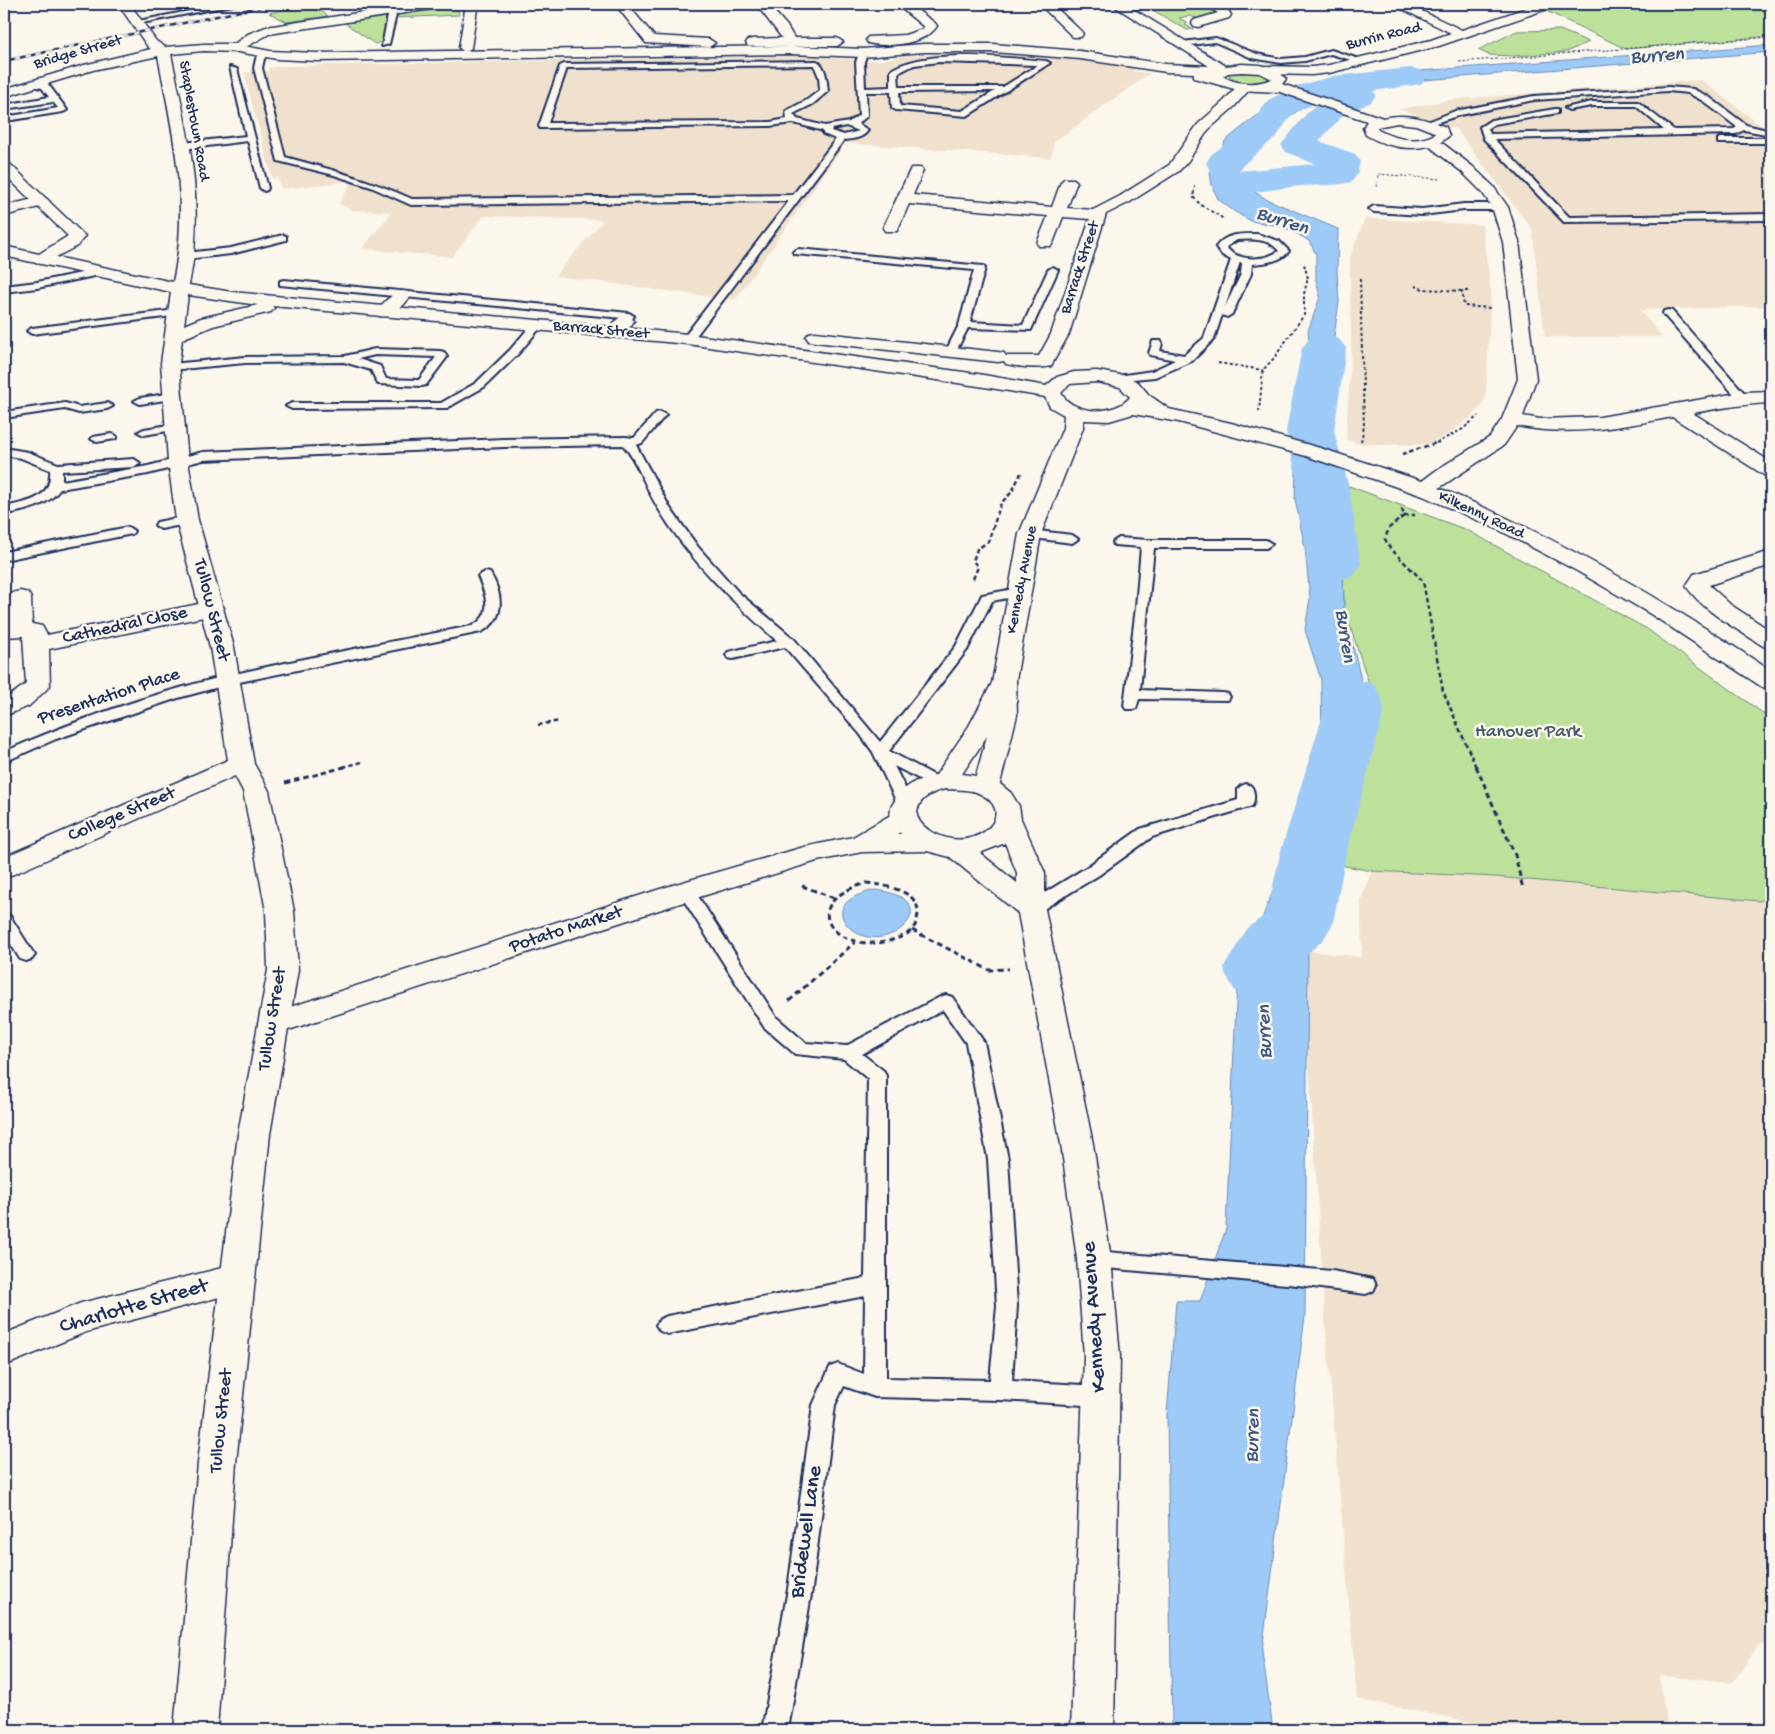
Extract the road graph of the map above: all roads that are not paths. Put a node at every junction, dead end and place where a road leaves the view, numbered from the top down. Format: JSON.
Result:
{"nodes":[{"id":1,"x":124,"y":4,"type":"edge"},
{"id":2,"x":235,"y":4,"type":"edge"},
{"id":3,"x":438,"y":4,"type":"edge"},
{"id":4,"x":465,"y":4,"type":"edge"},
{"id":5,"x":621,"y":4,"type":"edge"},
{"id":6,"x":762,"y":4,"type":"edge"},
{"id":7,"x":902,"y":4,"type":"edge"},
{"id":8,"x":1045,"y":4,"type":"edge"},
{"id":9,"x":1117,"y":4,"type":"edge"},
{"id":10,"x":1209,"y":4,"type":"edge"},
{"id":11,"x":1398,"y":4,"type":"edge"},
{"id":12,"x":1507,"y":4,"type":"edge"},
{"id":13,"x":1549,"y":4,"type":"edge"},
{"id":14,"x":1533,"y":9,"type":"junction"},
{"id":15,"x":393,"y":11,"type":"junction"},
{"id":16,"x":137,"y":22,"type":"junction"},
{"id":17,"x":1198,"y":23,"type":"dead end"},
{"id":18,"x":1077,"y":34,"type":"dead end"},
{"id":19,"x":1462,"y":34,"type":"junction"},
{"id":20,"x":872,"y":40,"type":"dead end"},
{"id":21,"x":790,"y":42,"type":"junction"},
{"id":22,"x":837,"y":42,"type":"dead end"},
{"id":23,"x":708,"y":43,"type":"dead end"},
{"id":24,"x":752,"y":43,"type":"dead end"},
{"id":25,"x":386,"y":44,"type":"dead end"},
{"id":26,"x":1182,"y":44,"type":"junction"},
{"id":27,"x":235,"y":48,"type":"junction"},
{"id":28,"x":465,"y":48,"type":"dead end"},
{"id":29,"x":164,"y":52,"type":"junction"},
{"id":30,"x":863,"y":53,"type":"junction"},
{"id":31,"x":264,"y":54,"type":"junction"},
{"id":32,"x":1200,"y":54,"type":"junction"},
{"id":33,"x":1361,"y":61,"type":"junction"},
{"id":34,"x":1241,"y":68,"type":"junction"},
{"id":35,"x":233,"y":69,"type":"dead end"},
{"id":36,"x":1264,"y":70,"type":"junction"},
{"id":37,"x":1312,"y":71,"type":"junction"},
{"id":38,"x":1221,"y":74,"type":"junction"},
{"id":39,"x":1280,"y":82,"type":"junction"},
{"id":40,"x":35,"y":84,"type":"junction"},
{"id":41,"x":1244,"y":87,"type":"junction"},
{"id":42,"x":1004,"y":89,"type":"junction"},
{"id":43,"x":861,"y":90,"type":"junction"},
{"id":44,"x":894,"y":90,"type":"junction"},
{"id":45,"x":4,"y":93,"type":"edge"},
{"id":46,"x":54,"y":99,"type":"junction"},
{"id":47,"x":4,"y":107,"type":"edge"},
{"id":48,"x":1569,"y":108,"type":"dead end"},
{"id":49,"x":1555,"y":111,"type":"dead end"},
{"id":50,"x":6,"y":118,"type":"edge"},
{"id":51,"x":1372,"y":119,"type":"junction"},
{"id":52,"x":794,"y":121,"type":"junction"},
{"id":53,"x":1429,"y":123,"type":"junction"},
{"id":54,"x":852,"y":124,"type":"junction"},
{"id":55,"x":1743,"y":127,"type":"junction"},
{"id":56,"x":826,"y":129,"type":"junction"},
{"id":57,"x":1671,"y":132,"type":"junction"},
{"id":58,"x":1771,"y":134,"type":"edge"},
{"id":59,"x":842,"y":137,"type":"junction"},
{"id":60,"x":1487,"y":137,"type":"junction"},
{"id":61,"x":251,"y":138,"type":"junction"},
{"id":62,"x":1716,"y":141,"type":"dead end"},
{"id":63,"x":1771,"y":141,"type":"edge"},
{"id":64,"x":1430,"y":142,"type":"junction"},
{"id":65,"x":182,"y":146,"type":"junction"},
{"id":66,"x":4,"y":166,"type":"edge"},
{"id":67,"x":916,"y":171,"type":"dead end"},
{"id":68,"x":1069,"y":182,"type":"dead end"},
{"id":69,"x":264,"y":188,"type":"dead end"},
{"id":70,"x":794,"y":198,"type":"junction"},
{"id":71,"x":903,"y":199,"type":"junction"},
{"id":72,"x":42,"y":202,"type":"junction"},
{"id":73,"x":1500,"y":206,"type":"junction"},
{"id":74,"x":1374,"y":209,"type":"road end"},
{"id":75,"x":4,"y":211,"type":"edge"},
{"id":76,"x":1057,"y":211,"type":"junction"},
{"id":77,"x":1098,"y":215,"type":"junction"},
{"id":78,"x":1771,"y":217,"type":"edge"},
{"id":79,"x":891,"y":228,"type":"dead end"},
{"id":80,"x":283,"y":238,"type":"dead end"},
{"id":81,"x":1045,"y":243,"type":"dead end"},
{"id":82,"x":4,"y":251,"type":"edge"},
{"id":83,"x":798,"y":252,"type":"dead end"},
{"id":84,"x":186,"y":256,"type":"junction"},
{"id":85,"x":40,"y":259,"type":"junction"},
{"id":86,"x":1242,"y":259,"type":"junction"},
{"id":87,"x":1053,"y":270,"type":"dead end"},
{"id":88,"x":101,"y":272,"type":"junction"},
{"id":89,"x":284,"y":282,"type":"dead end"},
{"id":90,"x":4,"y":289,"type":"edge"},
{"id":91,"x":180,"y":289,"type":"junction"},
{"id":92,"x":403,"y":294,"type":"junction"},
{"id":93,"x":290,"y":303,"type":"junction"},
{"id":94,"x":385,"y":312,"type":"junction"},
{"id":95,"x":1668,"y":313,"type":"dead end"},
{"id":96,"x":175,"y":323,"type":"junction"},
{"id":97,"x":964,"y":324,"type":"junction"},
{"id":98,"x":536,"y":326,"type":"junction"},
{"id":99,"x":620,"y":326,"type":"junction"},
{"id":100,"x":32,"y":331,"type":"dead end"},
{"id":101,"x":815,"y":337,"type":"dead end"},
{"id":102,"x":688,"y":339,"type":"junction"},
{"id":103,"x":40,"y":340,"type":"dead end"},
{"id":104,"x":871,"y":343,"type":"junction"},
{"id":105,"x":1157,"y":343,"type":"dead end"},
{"id":106,"x":951,"y":351,"type":"junction"},
{"id":107,"x":345,"y":359,"type":"junction"},
{"id":108,"x":1190,"y":359,"type":"junction"},
{"id":109,"x":856,"y":363,"type":"junction"},
{"id":110,"x":171,"y":367,"type":"junction"},
{"id":111,"x":1115,"y":379,"type":"junction"},
{"id":112,"x":1054,"y":389,"type":"junction"},
{"id":113,"x":173,"y":396,"type":"junction"},
{"id":114,"x":1771,"y":397,"type":"edge"},
{"id":115,"x":1136,"y":398,"type":"junction"},
{"id":116,"x":1743,"y":398,"type":"junction"},
{"id":117,"x":140,"y":401,"type":"dead end"},
{"id":118,"x":107,"y":406,"type":"dead end"},
{"id":119,"x":292,"y":406,"type":"dead end"},
{"id":120,"x":1676,"y":411,"type":"junction"},
{"id":121,"x":4,"y":415,"type":"edge"},
{"id":122,"x":660,"y":415,"type":"dead end"},
{"id":123,"x":1512,"y":419,"type":"junction"},
{"id":124,"x":1074,"y":420,"type":"junction"},
{"id":125,"x":175,"y":427,"type":"junction"},
{"id":126,"x":144,"y":432,"type":"dead end"},
{"id":127,"x":110,"y":437,"type":"dead end"},
{"id":128,"x":97,"y":439,"type":"dead end"},
{"id":129,"x":629,"y":443,"type":"junction"},
{"id":130,"x":4,"y":452,"type":"edge"},
{"id":131,"x":178,"y":461,"type":"junction"},
{"id":132,"x":56,"y":468,"type":"junction"},
{"id":133,"x":1771,"y":471,"type":"edge"},
{"id":134,"x":56,"y":486,"type":"junction"},
{"id":135,"x":1424,"y":490,"type":"junction"},
{"id":136,"x":4,"y":510,"type":"edge"},
{"id":137,"x":187,"y":520,"type":"junction"},
{"id":138,"x":161,"y":525,"type":"dead end"},
{"id":139,"x":128,"y":531,"type":"dead end"},
{"id":140,"x":1030,"y":534,"type":"junction"},
{"id":141,"x":1072,"y":539,"type":"dead end"},
{"id":142,"x":1119,"y":542,"type":"dead end"},
{"id":143,"x":1148,"y":544,"type":"junction"},
{"id":144,"x":1266,"y":544,"type":"dead end"},
{"id":145,"x":4,"y":556,"type":"edge"},
{"id":146,"x":1771,"y":558,"type":"edge"},
{"id":147,"x":485,"y":576,"type":"dead end"},
{"id":148,"x":1019,"y":592,"type":"junction"},
{"id":149,"x":20,"y":598,"type":"dead end"},
{"id":150,"x":213,"y":608,"type":"junction"},
{"id":151,"x":21,"y":634,"type":"edge"},
{"id":152,"x":1771,"y":641,"type":"edge"},
{"id":153,"x":789,"y":642,"type":"junction"},
{"id":154,"x":733,"y":656,"type":"dead end"},
{"id":155,"x":228,"y":680,"type":"junction"},
{"id":156,"x":1004,"y":680,"type":"junction"},
{"id":157,"x":1771,"y":682,"type":"edge"},
{"id":158,"x":1223,"y":697,"type":"dead end"},
{"id":159,"x":4,"y":709,"type":"edge"},
{"id":160,"x":880,"y":752,"type":"junction"},
{"id":161,"x":4,"y":757,"type":"edge"},
{"id":162,"x":241,"y":764,"type":"junction"},
{"id":163,"x":941,"y":782,"type":"junction"},
{"id":164,"x":986,"y":787,"type":"junction"},
{"id":165,"x":1246,"y":789,"type":"dead end"},
{"id":166,"x":904,"y":811,"type":"junction"},
{"id":167,"x":1008,"y":820,"type":"junction"},
{"id":168,"x":927,"y":842,"type":"junction"},
{"id":169,"x":861,"y":844,"type":"junction"},
{"id":170,"x":957,"y":848,"type":"junction"},
{"id":171,"x":4,"y":868,"type":"edge"},
{"id":172,"x":686,"y":891,"type":"junction"},
{"id":173,"x":1031,"y":909,"type":"junction"},
{"id":174,"x":4,"y":920,"type":"edge"},
{"id":175,"x":26,"y":955,"type":"dead end"},
{"id":176,"x":273,"y":1024,"type":"junction"},
{"id":177,"x":848,"y":1053,"type":"junction"},
{"id":178,"x":1094,"y":1259,"type":"junction"},
{"id":179,"x":238,"y":1279,"type":"junction"},
{"id":180,"x":876,"y":1285,"type":"junction"},
{"id":181,"x":1366,"y":1285,"type":"dead end"},
{"id":182,"x":667,"y":1325,"type":"dead end"},
{"id":183,"x":4,"y":1350,"type":"edge"},
{"id":184,"x":875,"y":1387,"type":"junction"},
{"id":185,"x":1000,"y":1390,"type":"junction"},
{"id":186,"x":1101,"y":1396,"type":"junction"},
{"id":187,"x":195,"y":1730,"type":"edge"},
{"id":188,"x":775,"y":1730,"type":"edge"},
{"id":189,"x":1093,"y":1730,"type":"edge"}],
"edges":[{"from":1,"to":16,"type":"street","name":"Staplestown Road"},
{"from":2,"to":16,"type":"lane"},
{"from":3,"to":15,"type":"street"},
{"from":4,"to":28,"type":"street"},
{"from":5,"to":23,"type":"street"},
{"from":6,"to":21,"type":"street"},
{"from":7,"to":20,"type":"street"},
{"from":8,"to":18,"type":"street"},
{"from":9,"to":26,"type":"street"},
{"from":10,"to":17,"type":"street"},
{"from":11,"to":19,"type":"street"},
{"from":12,"to":14,"type":"street"},
{"from":13,"to":14,"type":"street","name":"Burrin Road"},
{"from":14,"to":19,"type":"street","name":"Burrin Road"},
{"from":15,"to":25,"type":"lane"},
{"from":15,"to":27,"type":"street"},
{"from":16,"to":29,"type":"street","name":"Staplestown Road"},
{"from":19,"to":33,"type":"street","name":"Burrin Road"},
{"from":21,"to":22,"type":"street"},
{"from":21,"to":24,"type":"street"},
{"from":26,"to":32,"type":"street"},
{"from":26,"to":33,"type":"lane"},
{"from":27,"to":29,"type":"street","name":"Bridge Street"},
{"from":27,"to":31,"type":"street"},
{"from":29,"to":40,"type":"street","name":"Bridge Street"},
{"from":29,"to":65,"type":"street","name":"Staplestown Road"},
{"from":30,"to":31,"type":"street"},
{"from":30,"to":38,"type":"street"},
{"from":30,"to":43,"type":"lane"},
{"from":31,"to":70,"type":"lane"},
{"from":32,"to":34,"type":"street"},
{"from":32,"to":38,"type":"street"},
{"from":33,"to":37,"type":"street","name":"Burrin Road"},
{"from":34,"to":36,"type":"street","name":"Burrin Road"},
{"from":34,"to":38,"type":"street"},
{"from":35,"to":61,"type":"lane"},
{"from":36,"to":37,"type":"street","name":"Burrin Road"},
{"from":36,"to":39,"type":"street"},
{"from":37,"to":39,"type":"street","name":"Burrin Road"},
{"from":38,"to":41,"type":"street"},
{"from":39,"to":41,"type":"street"},
{"from":39,"to":51,"type":"street"},
{"from":40,"to":45,"type":"street","name":"Bridge Street"},
{"from":40,"to":46,"type":"lane"},
{"from":41,"to":77,"type":"street","name":"Barrack Street"},
{"from":42,"to":44,"type":"lane"},
{"from":42,"to":44,"type":"lane"},
{"from":42,"to":44,"type":"lane"},
{"from":43,"to":44,"type":"lane"},
{"from":43,"to":54,"type":"lane"},
{"from":46,"to":47,"type":"lane"},
{"from":46,"to":50,"type":"lane"},
{"from":48,"to":57,"type":"lane"},
{"from":49,"to":60,"type":"lane"},
{"from":51,"to":53,"type":"street"},
{"from":51,"to":64,"type":"street"},
{"from":52,"to":52,"type":"lane"},
{"from":52,"to":56,"type":"lane"},
{"from":53,"to":55,"type":"lane"},
{"from":53,"to":64,"type":"street"},
{"from":54,"to":56,"type":"lane"},
{"from":54,"to":59,"type":"lane"},
{"from":55,"to":57,"type":"lane"},
{"from":55,"to":58,"type":"lane"},
{"from":56,"to":59,"type":"lane"},
{"from":57,"to":60,"type":"lane"},
{"from":59,"to":70,"type":"lane"},
{"from":60,"to":78,"type":"lane"},
{"from":61,"to":65,"type":"lane"},
{"from":61,"to":69,"type":"lane"},
{"from":62,"to":63,"type":"lane"},
{"from":64,"to":73,"type":"street"},
{"from":65,"to":84,"type":"street","name":"Staplestown Road"},
{"from":66,"to":72,"type":"street"},
{"from":67,"to":71,"type":"street"},
{"from":68,"to":76,"type":"street"},
{"from":70,"to":102,"type":"lane"},
{"from":71,"to":76,"type":"street"},
{"from":71,"to":79,"type":"street"},
{"from":72,"to":75,"type":"street"},
{"from":72,"to":85,"type":"street"},
{"from":73,"to":74,"type":"lane"},
{"from":73,"to":123,"type":"street"},
{"from":76,"to":77,"type":"street"},
{"from":76,"to":81,"type":"street"},
{"from":77,"to":106,"type":"street","name":"Barrack Street"},
{"from":80,"to":84,"type":"lane"},
{"from":82,"to":85,"type":"street","name":"Barrack Street"},
{"from":83,"to":97,"type":"lane"},
{"from":84,"to":91,"type":"street","name":"Staplestown Road"},
{"from":85,"to":88,"type":"street","name":"Barrack Street"},
{"from":86,"to":86,"type":"lane"},
{"from":86,"to":108,"type":"lane"},
{"from":87,"to":97,"type":"lane"},
{"from":88,"to":90,"type":"lane"},
{"from":88,"to":91,"type":"street","name":"Barrack Street"},
{"from":89,"to":92,"type":"lane"},
{"from":91,"to":93,"type":"street","name":"Barrack Street"},
{"from":91,"to":96,"type":"street","name":"Tullow Street"},
{"from":92,"to":94,"type":"street"},
{"from":92,"to":99,"type":"lane"},
{"from":93,"to":94,"type":"street","name":"Barrack Street"},
{"from":93,"to":96,"type":"street"},
{"from":94,"to":98,"type":"street","name":"Barrack Street"},
{"from":95,"to":116,"type":"lane"},
{"from":96,"to":100,"type":"lane"},
{"from":96,"to":103,"type":"lane"},
{"from":96,"to":110,"type":"street","name":"Tullow Street"},
{"from":97,"to":106,"type":"lane"},
{"from":98,"to":99,"type":"street","name":"Barrack Street"},
{"from":98,"to":119,"type":"lane"},
{"from":99,"to":102,"type":"street","name":"Barrack Street"},
{"from":101,"to":104,"type":"street"},
{"from":102,"to":109,"type":"street","name":"Barrack Street"},
{"from":104,"to":106,"type":"street"},
{"from":104,"to":109,"type":"street"},
{"from":105,"to":108,"type":"lane"},
{"from":107,"to":107,"type":"lane"},
{"from":107,"to":110,"type":"lane"},
{"from":108,"to":111,"type":"lane"},
{"from":108,"to":115,"type":"lane"},
{"from":109,"to":112,"type":"street","name":"Barrack Street"},
{"from":110,"to":113,"type":"street","name":"Tullow Street"},
{"from":111,"to":112,"type":"street"},
{"from":111,"to":115,"type":"street"},
{"from":112,"to":124,"type":"street"},
{"from":113,"to":117,"type":"lane"},
{"from":113,"to":125,"type":"street","name":"Tullow Street"},
{"from":114,"to":116,"type":"street"},
{"from":115,"to":124,"type":"street"},
{"from":115,"to":135,"type":"street","name":"Kilkenny Road"},
{"from":116,"to":120,"type":"street"},
{"from":118,"to":121,"type":"lane"},
{"from":120,"to":123,"type":"street"},
{"from":120,"to":133,"type":"street"},
{"from":122,"to":129,"type":"lane"},
{"from":123,"to":135,"type":"street"},
{"from":124,"to":140,"type":"street","name":"Kennedy Avenue"},
{"from":125,"to":126,"type":"lane"},
{"from":125,"to":131,"type":"street","name":"Tullow Street"},
{"from":127,"to":128,"type":"lane"},
{"from":129,"to":131,"type":"lane"},
{"from":129,"to":153,"type":"lane"},
{"from":130,"to":132,"type":"lane"},
{"from":131,"to":132,"type":"lane"},
{"from":131,"to":134,"type":"lane"},
{"from":131,"to":137,"type":"street","name":"Tullow Street"},
{"from":132,"to":134,"type":"lane"},
{"from":134,"to":136,"type":"lane"},
{"from":135,"to":157,"type":"street","name":"Kilkenny Road"},
{"from":137,"to":138,"type":"lane"},
{"from":137,"to":150,"type":"street","name":"Tullow Street"},
{"from":139,"to":145,"type":"lane"},
{"from":140,"to":141,"type":"lane"},
{"from":140,"to":148,"type":"street","name":"Kennedy Avenue"},
{"from":142,"to":143,"type":"lane"},
{"from":143,"to":144,"type":"lane"},
{"from":143,"to":158,"type":"lane"},
{"from":146,"to":152,"type":"street"},
{"from":147,"to":155,"type":"lane"},
{"from":148,"to":156,"type":"street","name":"Kennedy Avenue"},
{"from":148,"to":160,"type":"lane"},
{"from":149,"to":151,"type":"street","name":"Cathedral Close"},
{"from":150,"to":151,"type":"street","name":"Cathedral Close"},
{"from":150,"to":155,"type":"street","name":"Tullow Street"},
{"from":151,"to":159,"type":"street","name":"Cathedral Close"},
{"from":153,"to":154,"type":"lane"},
{"from":153,"to":160,"type":"lane"},
{"from":155,"to":161,"type":"lane","name":"Presentation Place"},
{"from":155,"to":162,"type":"street","name":"Tullow Street"},
{"from":156,"to":163,"type":"street","name":"Kennedy Avenue"},
{"from":156,"to":164,"type":"street","name":"Kennedy Avenue"},
{"from":160,"to":163,"type":"lane"},
{"from":160,"to":166,"type":"lane"},
{"from":162,"to":171,"type":"street","name":"College Street"},
{"from":162,"to":176,"type":"street","name":"Tullow Street"},
{"from":163,"to":164,"type":"street"},
{"from":163,"to":166,"type":"street"},
{"from":164,"to":167,"type":"street"},
{"from":165,"to":173,"type":"lane"},
{"from":166,"to":168,"type":"street"},
{"from":166,"to":169,"type":"street","name":"Potato Market"},
{"from":167,"to":170,"type":"street"},
{"from":167,"to":173,"type":"street","name":"Kennedy Avenue"},
{"from":168,"to":169,"type":"street","name":"Potato Market"},
{"from":168,"to":170,"type":"street"},
{"from":169,"to":172,"type":"street","name":"Potato Market"},
{"from":170,"to":173,"type":"street"},
{"from":172,"to":176,"type":"street","name":"Potato Market"},
{"from":172,"to":177,"type":"lane"},
{"from":173,"to":178,"type":"street","name":"Kennedy Avenue"},
{"from":174,"to":175,"type":"lane"},
{"from":176,"to":179,"type":"street","name":"Tullow Street"},
{"from":177,"to":180,"type":"lane"},
{"from":177,"to":185,"type":"lane"},
{"from":178,"to":181,"type":"lane"},
{"from":178,"to":186,"type":"street","name":"Kennedy Avenue"},
{"from":179,"to":183,"type":"street","name":"Charlotte Street"},
{"from":179,"to":187,"type":"street","name":"Tullow Street"},
{"from":180,"to":182,"type":"lane"},
{"from":180,"to":184,"type":"lane"},
{"from":184,"to":185,"type":"lane"},
{"from":184,"to":188,"type":"lane","name":"Bridewell Lane"},
{"from":185,"to":186,"type":"lane"},
{"from":186,"to":189,"type":"street","name":"Kennedy Avenue"}]}
